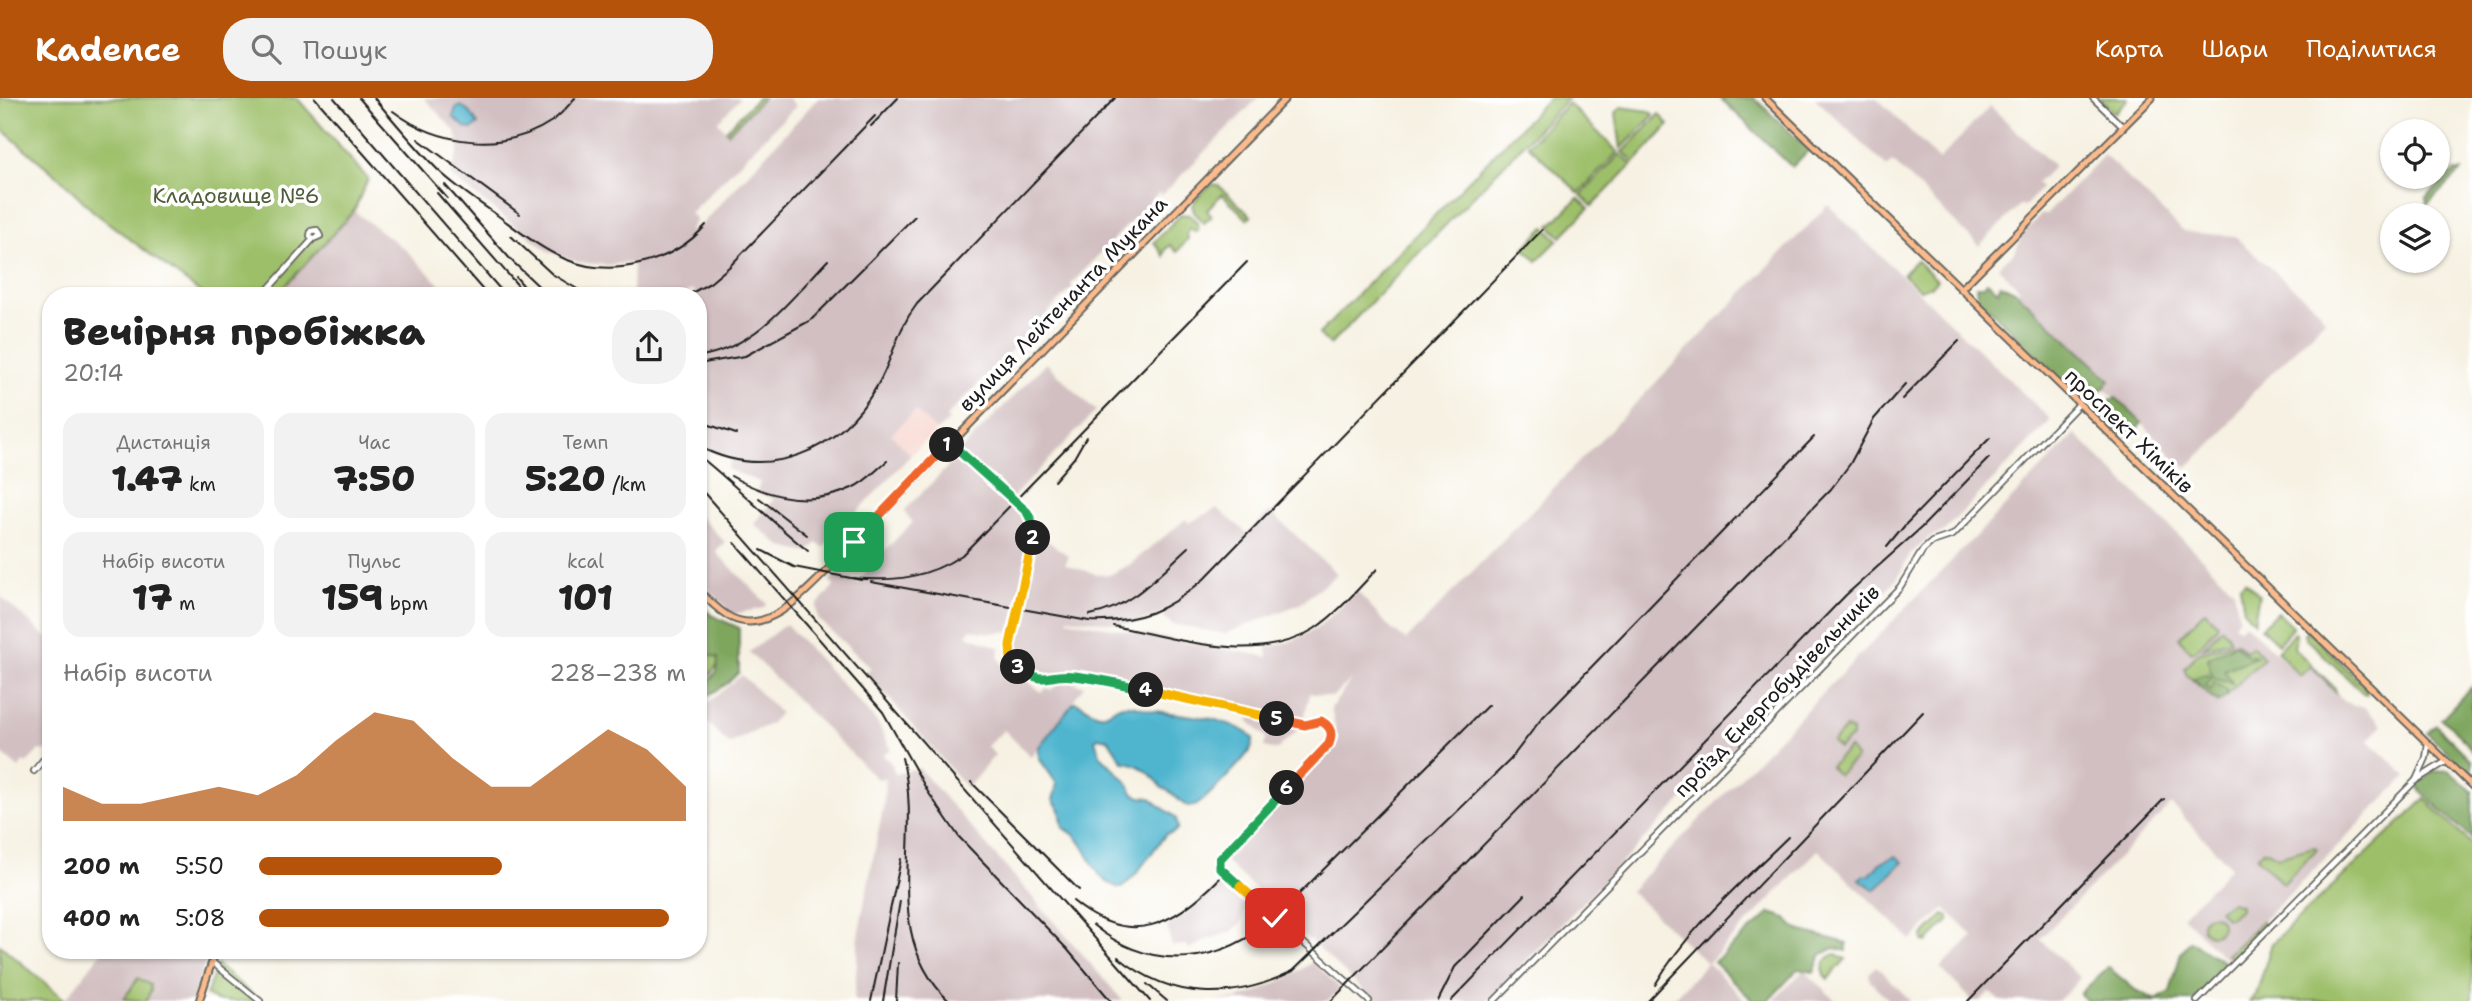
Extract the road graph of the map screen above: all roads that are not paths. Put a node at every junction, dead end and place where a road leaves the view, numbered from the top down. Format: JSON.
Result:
{"nodes":[{"id":1,"x":1286,"y":98,"type":"edge"},
{"id":2,"x":1765,"y":98,"type":"edge"},
{"id":3,"x":2093,"y":98,"type":"edge"},
{"id":4,"x":2152,"y":98,"type":"edge"},
{"id":5,"x":2123,"y":127,"type":"junction"},
{"id":6,"x":313,"y":239,"type":"dead end"},
{"id":7,"x":270,"y":287,"type":"edge"},
{"id":8,"x":1961,"y":289,"type":"junction"},
{"id":9,"x":2079,"y":404,"type":"junction"},
{"id":10,"x":950,"y":443,"type":"junction"},
{"id":11,"x":707,"y":599,"type":"edge"},
{"id":12,"x":2428,"y":743,"type":"junction"},
{"id":13,"x":42,"y":761,"type":"edge"},
{"id":14,"x":2447,"y":761,"type":"junction"},
{"id":15,"x":34,"y":771,"type":"dead end"},
{"id":16,"x":2416,"y":780,"type":"junction"},
{"id":17,"x":2472,"y":786,"type":"edge"},
{"id":18,"x":213,"y":959,"type":"edge"},
{"id":19,"x":212,"y":962,"type":"junction"},
{"id":20,"x":199,"y":1001,"type":"edge"},
{"id":21,"x":260,"y":1001,"type":"edge"},
{"id":22,"x":1369,"y":1001,"type":"edge"},
{"id":23,"x":1494,"y":1001,"type":"edge"},
{"id":24,"x":2197,"y":1001,"type":"edge"}],
"edges":[{"from":1,"to":10,"type":"main road","name":"вулиця Лейтенанта Мукана"},
{"from":2,"to":8,"type":"main road","name":"проспект Хіміків"},
{"from":3,"to":5,"type":"street"},
{"from":4,"to":5,"type":"main road"},
{"from":5,"to":8,"type":"main road"},
{"from":6,"to":7,"type":"street"},
{"from":8,"to":9,"type":"main road","name":"проспект Хіміків"},
{"from":9,"to":12,"type":"main road","name":"проспект Хіміків"},
{"from":9,"to":23,"type":"street","name":"проїзд Енергобудівельників"},
{"from":10,"to":11,"type":"main road","name":"вулиця Лейтенанта Мукана"},
{"from":10,"to":22,"type":"street"},
{"from":12,"to":14,"type":"main road","name":"проспект Хіміків"},
{"from":12,"to":16,"type":"street"},
{"from":13,"to":15,"type":"street"},
{"from":14,"to":16,"type":"street"},
{"from":14,"to":17,"type":"main road","name":"проспект Хіміків"},
{"from":16,"to":24,"type":"street"},
{"from":18,"to":19,"type":"main road"},
{"from":19,"to":20,"type":"main road"},
{"from":19,"to":21,"type":"street"}]}
